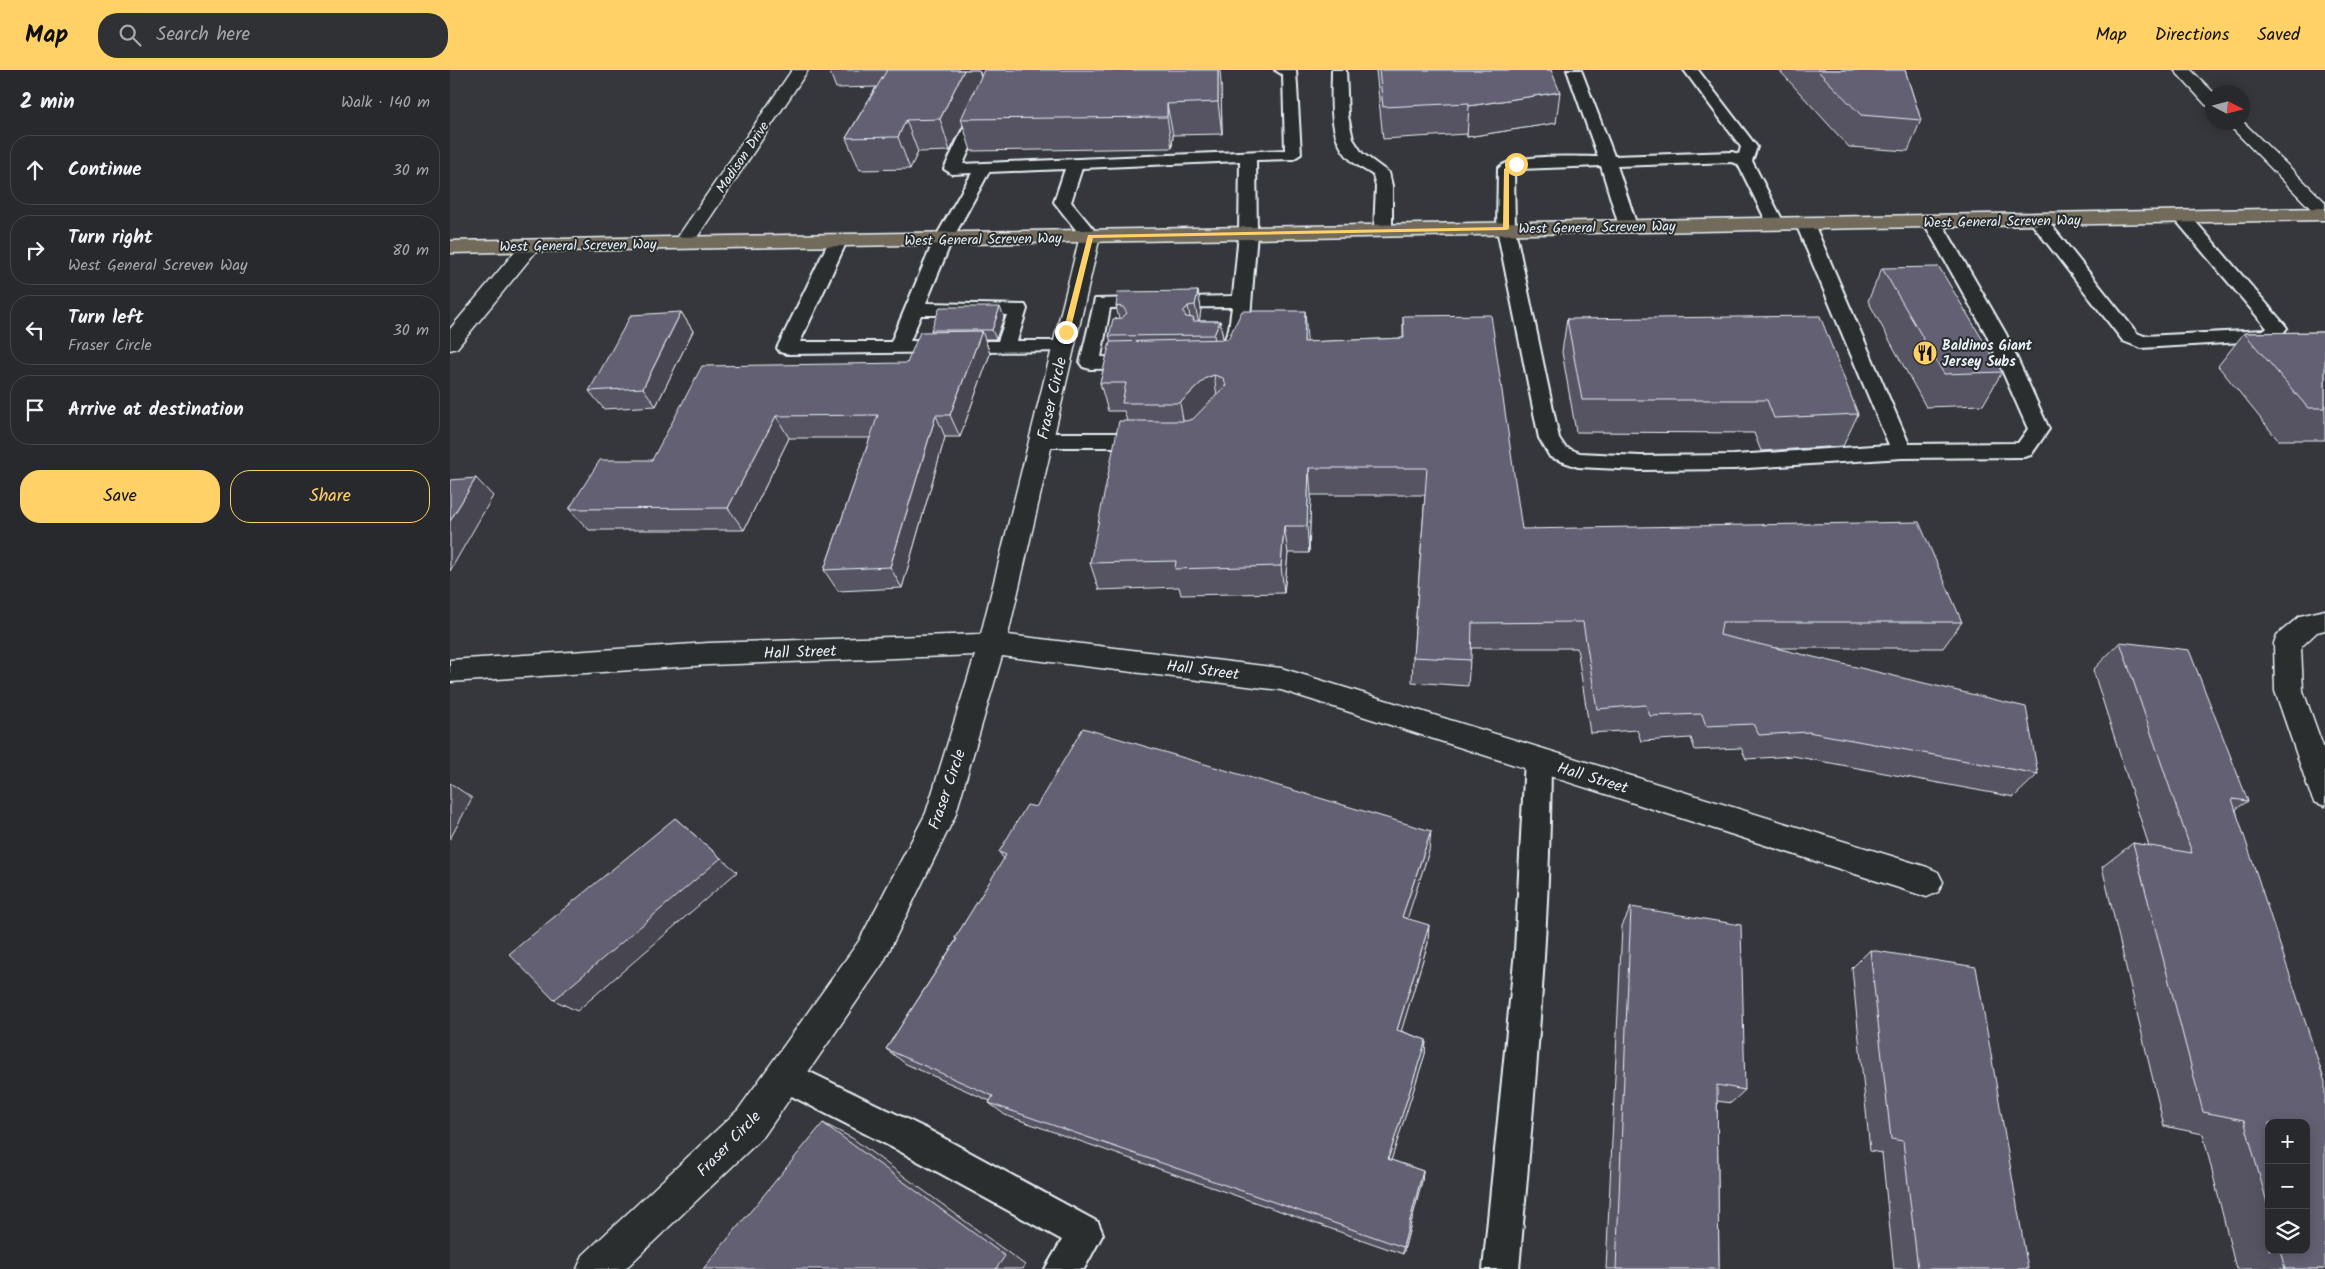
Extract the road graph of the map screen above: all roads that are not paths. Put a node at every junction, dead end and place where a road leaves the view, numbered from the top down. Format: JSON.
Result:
{"nodes":[{"id":1,"x":800,"y":70,"type":"edge"},
{"id":2,"x":998,"y":70,"type":"edge"},
{"id":3,"x":1282,"y":70,"type":"edge"},
{"id":4,"x":1339,"y":70,"type":"edge"},
{"id":5,"x":1574,"y":70,"type":"edge"},
{"id":6,"x":1691,"y":70,"type":"edge"},
{"id":7,"x":2182,"y":70,"type":"edge"},
{"id":8,"x":2205,"y":94,"type":"edge"},
{"id":9,"x":2242,"y":130,"type":"edge"},
{"id":10,"x":1248,"y":157,"type":"junction"},
{"id":11,"x":1608,"y":161,"type":"junction"},
{"id":12,"x":1744,"y":161,"type":"junction"},
{"id":13,"x":1075,"y":164,"type":"junction"},
{"id":14,"x":983,"y":168,"type":"junction"},
{"id":15,"x":2325,"y":213,"type":"edge"},
{"id":16,"x":2182,"y":218,"type":"junction"},
{"id":17,"x":2038,"y":220,"type":"junction"},
{"id":18,"x":1933,"y":223,"type":"junction"},
{"id":19,"x":1805,"y":224,"type":"junction"},
{"id":20,"x":1776,"y":225,"type":"junction"},
{"id":21,"x":1628,"y":226,"type":"junction"},
{"id":22,"x":1506,"y":229,"type":"junction"},
{"id":23,"x":1383,"y":231,"type":"junction"},
{"id":24,"x":1248,"y":233,"type":"junction"},
{"id":25,"x":1090,"y":236,"type":"junction"},
{"id":26,"x":943,"y":240,"type":"junction"},
{"id":27,"x":838,"y":241,"type":"junction"},
{"id":28,"x":683,"y":244,"type":"junction"},
{"id":29,"x":530,"y":246,"type":"junction"},
{"id":30,"x":450,"y":247,"type":"edge"},
{"id":31,"x":1241,"y":301,"type":"junction"},
{"id":32,"x":915,"y":309,"type":"junction"},
{"id":33,"x":1104,"y":332,"type":"junction"},
{"id":34,"x":1065,"y":339,"type":"junction"},
{"id":35,"x":450,"y":343,"type":"edge"},
{"id":36,"x":899,"y":346,"type":"junction"},
{"id":37,"x":1006,"y":346,"type":"junction"},
{"id":38,"x":1225,"y":361,"type":"edge"},
{"id":39,"x":1157,"y":362,"type":"edge"},
{"id":40,"x":1041,"y":440,"type":"junction"},
{"id":41,"x":1171,"y":440,"type":"edge"},
{"id":42,"x":1902,"y":451,"type":"junction"},
{"id":43,"x":2325,"y":620,"type":"edge"},
{"id":44,"x":992,"y":644,"type":"junction"},
{"id":45,"x":450,"y":671,"type":"edge"},
{"id":46,"x":1538,"y":759,"type":"junction"},
{"id":47,"x":2325,"y":793,"type":"edge"},
{"id":48,"x":1927,"y":882,"type":"dead end"},
{"id":49,"x":785,"y":1076,"type":"junction"},
{"id":50,"x":597,"y":1269,"type":"edge"},
{"id":51,"x":1063,"y":1269,"type":"edge"},
{"id":52,"x":1501,"y":1269,"type":"edge"}],
"edges":[{"from":1,"to":28,"type":"street","name":"Madison Drive"},
{"from":2,"to":14,"type":"lane"},
{"from":3,"to":10,"type":"lane"},
{"from":4,"to":23,"type":"lane"},
{"from":5,"to":11,"type":"lane"},
{"from":6,"to":12,"type":"lane"},
{"from":7,"to":8,"type":"street"},
{"from":9,"to":15,"type":"street"},
{"from":10,"to":13,"type":"lane"},
{"from":10,"to":24,"type":"lane"},
{"from":11,"to":12,"type":"lane"},
{"from":11,"to":21,"type":"lane"},
{"from":11,"to":22,"type":"lane"},
{"from":12,"to":20,"type":"lane"},
{"from":13,"to":14,"type":"lane"},
{"from":13,"to":25,"type":"lane"},
{"from":14,"to":26,"type":"lane"},
{"from":15,"to":16,"type":"main road","name":"West General Screven Way"},
{"from":16,"to":17,"type":"main road","name":"West General Screven Way"},
{"from":16,"to":17,"type":"lane"},
{"from":17,"to":18,"type":"main road","name":"West General Screven Way"},
{"from":18,"to":19,"type":"main road","name":"West General Screven Way"},
{"from":18,"to":42,"type":"lane"},
{"from":19,"to":20,"type":"main road","name":"West General Screven Way"},
{"from":19,"to":42,"type":"lane"},
{"from":20,"to":21,"type":"main road","name":"West General Screven Way"},
{"from":21,"to":22,"type":"main road","name":"West General Screven Way"},
{"from":22,"to":23,"type":"main road","name":"West General Screven Way"},
{"from":22,"to":42,"type":"lane"},
{"from":23,"to":24,"type":"main road","name":"West General Screven Way"},
{"from":24,"to":25,"type":"main road","name":"West General Screven Way"},
{"from":24,"to":31,"type":"lane"},
{"from":25,"to":26,"type":"main road","name":"West General Screven Way"},
{"from":25,"to":34,"type":"street","name":"Fraser Circle"},
{"from":26,"to":27,"type":"main road","name":"West General Screven Way"},
{"from":26,"to":32,"type":"lane"},
{"from":27,"to":28,"type":"main road","name":"West General Screven Way"},
{"from":27,"to":36,"type":"lane"},
{"from":28,"to":29,"type":"main road","name":"West General Screven Way"},
{"from":29,"to":30,"type":"main road","name":"West General Screven Way"},
{"from":29,"to":35,"type":"street"},
{"from":31,"to":33,"type":"lane"},
{"from":31,"to":38,"type":"lane"},
{"from":32,"to":36,"type":"lane"},
{"from":32,"to":37,"type":"lane"},
{"from":33,"to":34,"type":"lane"},
{"from":33,"to":39,"type":"lane"},
{"from":34,"to":37,"type":"lane"},
{"from":34,"to":40,"type":"street","name":"Fraser Circle"},
{"from":36,"to":37,"type":"lane"},
{"from":40,"to":41,"type":"lane"},
{"from":40,"to":44,"type":"street","name":"Fraser Circle"},
{"from":43,"to":47,"type":"street"},
{"from":44,"to":45,"type":"street","name":"Hall Street"},
{"from":44,"to":46,"type":"street","name":"Hall Street"},
{"from":44,"to":49,"type":"street","name":"Fraser Circle"},
{"from":46,"to":48,"type":"street","name":"Hall Street"},
{"from":46,"to":52,"type":"lane"},
{"from":49,"to":50,"type":"street","name":"Fraser Circle"},
{"from":49,"to":51,"type":"lane"}]}
